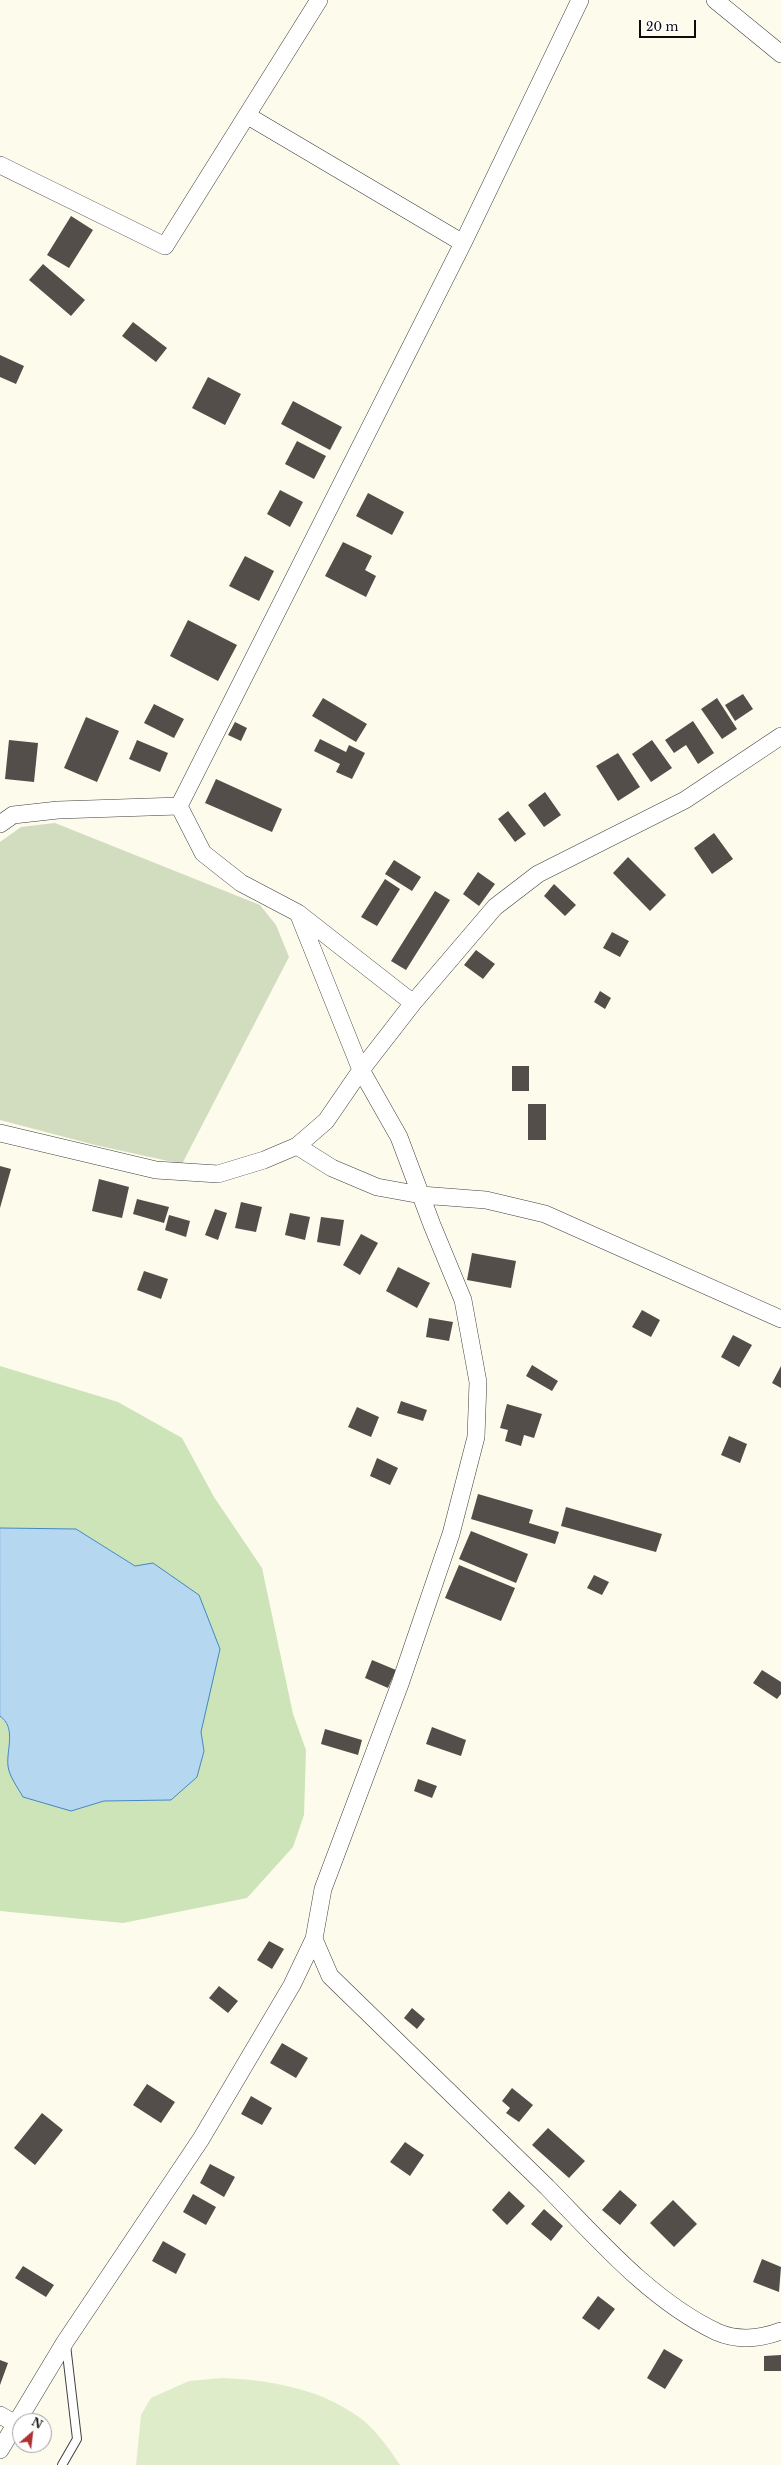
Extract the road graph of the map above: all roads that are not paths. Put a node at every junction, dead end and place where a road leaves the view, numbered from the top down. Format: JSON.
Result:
{"nodes":[{"id":1,"x":319,"y":0,"type":"edge"},
{"id":2,"x":580,"y":0,"type":"edge"},
{"id":3,"x":715,"y":0,"type":"edge"},
{"id":4,"x":781,"y":54,"type":"edge"},
{"id":5,"x":248,"y":116,"type":"junction"},
{"id":6,"x":0,"y":164,"type":"edge"},
{"id":7,"x":463,"y":243,"type":"junction"},
{"id":8,"x":781,"y":736,"type":"edge"},
{"id":9,"x":179,"y":806,"type":"junction"},
{"id":10,"x":0,"y":824,"type":"edge"},
{"id":11,"x":298,"y":913,"type":"junction"},
{"id":12,"x":413,"y":1003,"type":"junction"},
{"id":13,"x":361,"y":1070,"type":"junction"},
{"id":14,"x":0,"y":1133,"type":"edge"},
{"id":15,"x":297,"y":1146,"type":"junction"},
{"id":16,"x":421,"y":1196,"type":"junction"},
{"id":17,"x":781,"y":1320,"type":"edge"},
{"id":18,"x":314,"y":1939,"type":"junction"},
{"id":19,"x":781,"y":2331,"type":"edge"},
{"id":20,"x":65,"y":2342,"type":"junction"},
{"id":21,"x":23,"y":2413,"type":"edge"},
{"id":22,"x":0,"y":2415,"type":"edge"},
{"id":23,"x":12,"y":2422,"type":"edge"},
{"id":24,"x":12,"y":2430,"type":"edge"},
{"id":25,"x":0,"y":2450,"type":"edge"},
{"id":26,"x":62,"y":2465,"type":"edge"}],
"edges":[{"from":1,"to":5,"type":"street"},
{"from":2,"to":7,"type":"street"},
{"from":3,"to":4,"type":"street"},
{"from":5,"to":6,"type":"street"},
{"from":5,"to":7,"type":"street"},
{"from":7,"to":9,"type":"street"},
{"from":8,"to":12,"type":"street"},
{"from":9,"to":10,"type":"street"},
{"from":9,"to":11,"type":"street"},
{"from":11,"to":12,"type":"street"},
{"from":11,"to":13,"type":"street"},
{"from":12,"to":13,"type":"street"},
{"from":13,"to":15,"type":"street"},
{"from":13,"to":16,"type":"street"},
{"from":14,"to":15,"type":"street"},
{"from":15,"to":16,"type":"street"},
{"from":16,"to":17,"type":"street"},
{"from":16,"to":18,"type":"street"},
{"from":18,"to":19,"type":"street"},
{"from":18,"to":20,"type":"street"},
{"from":20,"to":21,"type":"street"},
{"from":20,"to":26,"type":"lane"},
{"from":22,"to":23,"type":"street"},
{"from":24,"to":25,"type":"street"}]}
